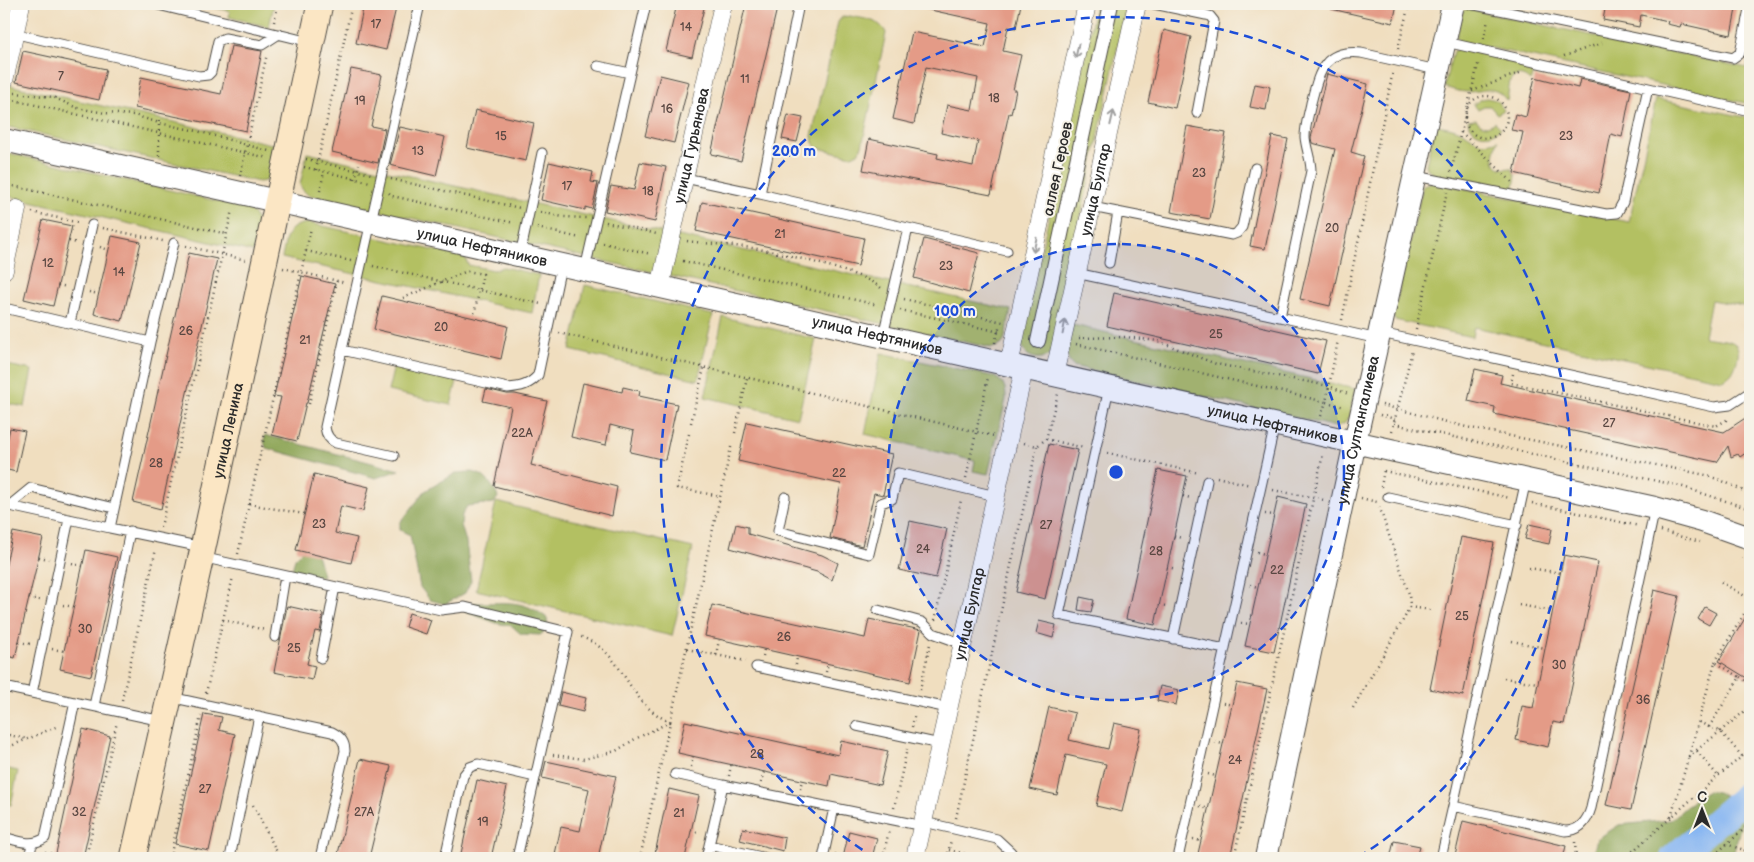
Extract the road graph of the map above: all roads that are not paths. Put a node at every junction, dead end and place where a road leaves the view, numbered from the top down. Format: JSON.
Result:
{"nodes":[{"id":1,"x":21,"y":4,"type":"edge"},
{"id":2,"x":320,"y":4,"type":"edge"},
{"id":3,"x":420,"y":4,"type":"edge"},
{"id":4,"x":646,"y":4,"type":"edge"},
{"id":5,"x":723,"y":4,"type":"edge"},
{"id":6,"x":799,"y":4,"type":"edge"},
{"id":7,"x":1087,"y":4,"type":"edge"},
{"id":8,"x":1111,"y":4,"type":"edge"},
{"id":9,"x":1137,"y":4,"type":"edge"},
{"id":10,"x":1154,"y":4,"type":"edge"},
{"id":11,"x":1454,"y":4,"type":"edge"},
{"id":12,"x":1470,"y":4,"type":"edge"},
{"id":13,"x":1750,"y":4,"type":"edge"},
{"id":14,"x":158,"y":5,"type":"dead end"},
{"id":15,"x":9,"y":32,"type":"edge"},
{"id":16,"x":274,"y":36,"type":"junction"},
{"id":17,"x":312,"y":42,"type":"junction"},
{"id":18,"x":1444,"y":42,"type":"junction"},
{"id":19,"x":598,"y":66,"type":"dead end"},
{"id":20,"x":1438,"y":70,"type":"junction"},
{"id":21,"x":630,"y":73,"type":"junction"},
{"id":22,"x":8,"y":87,"type":"edge"},
{"id":23,"x":1648,"y":88,"type":"junction"},
{"id":24,"x":1750,"y":110,"type":"edge"},
{"id":25,"x":1197,"y":114,"type":"dead end"},
{"id":26,"x":4,"y":140,"type":"edge"},
{"id":27,"x":542,"y":153,"type":"dead end"},
{"id":28,"x":1255,"y":168,"type":"dead end"},
{"id":29,"x":1415,"y":176,"type":"junction"},
{"id":30,"x":685,"y":178,"type":"junction"},
{"id":31,"x":760,"y":194,"type":"junction"},
{"id":32,"x":278,"y":201,"type":"junction"},
{"id":33,"x":1092,"y":207,"type":"junction"},
{"id":34,"x":18,"y":209,"type":"dead end"},
{"id":35,"x":1118,"y":212,"type":"junction"},
{"id":36,"x":371,"y":222,"type":"junction"},
{"id":37,"x":92,"y":225,"type":"dead end"},
{"id":38,"x":908,"y":228,"type":"junction"},
{"id":39,"x":174,"y":244,"type":"dead end"},
{"id":40,"x":1007,"y":251,"type":"dead end"},
{"id":41,"x":520,"y":255,"type":"junction"},
{"id":42,"x":561,"y":264,"type":"junction"},
{"id":43,"x":1109,"y":264,"type":"dead end"},
{"id":44,"x":4,"y":270,"type":"edge"},
{"id":45,"x":584,"y":270,"type":"junction"},
{"id":46,"x":1076,"y":273,"type":"junction"},
{"id":47,"x":660,"y":287,"type":"junction"},
{"id":48,"x":4,"y":308,"type":"edge"},
{"id":49,"x":1280,"y":317,"type":"junction"},
{"id":50,"x":70,"y":323,"type":"junction"},
{"id":51,"x":1380,"y":336,"type":"junction"},
{"id":52,"x":883,"y":337,"type":"junction"},
{"id":53,"x":1038,"y":341,"type":"dead end"},
{"id":54,"x":150,"y":342,"type":"junction"},
{"id":55,"x":342,"y":350,"type":"junction"},
{"id":56,"x":1008,"y":365,"type":"junction"},
{"id":57,"x":1054,"y":375,"type":"junction"},
{"id":58,"x":1109,"y":387,"type":"junction"},
{"id":59,"x":1750,"y":392,"type":"edge"},
{"id":60,"x":1275,"y":424,"type":"junction"},
{"id":61,"x":1355,"y":442,"type":"junction"},
{"id":62,"x":394,"y":456,"type":"dead end"},
{"id":63,"x":1209,"y":478,"type":"road end"},
{"id":64,"x":1524,"y":490,"type":"junction"},
{"id":65,"x":996,"y":496,"type":"junction"},
{"id":66,"x":1384,"y":496,"type":"road end"},
{"id":67,"x":785,"y":497,"type":"dead end"},
{"id":68,"x":6,"y":505,"type":"edge"},
{"id":69,"x":114,"y":508,"type":"junction"},
{"id":70,"x":1653,"y":518,"type":"junction"},
{"id":71,"x":69,"y":519,"type":"junction"},
{"id":72,"x":1516,"y":525,"type":"junction"},
{"id":73,"x":110,"y":528,"type":"junction"},
{"id":74,"x":130,"y":531,"type":"junction"},
{"id":75,"x":1743,"y":546,"type":"edge"},
{"id":76,"x":202,"y":552,"type":"junction"},
{"id":77,"x":285,"y":576,"type":"junction"},
{"id":78,"x":335,"y":587,"type":"junction"},
{"id":79,"x":878,"y":610,"type":"dead end"},
{"id":80,"x":275,"y":634,"type":"road end"},
{"id":81,"x":1173,"y":639,"type":"junction"},
{"id":82,"x":963,"y":644,"type":"junction"},
{"id":83,"x":1225,"y":650,"type":"junction"},
{"id":84,"x":320,"y":658,"type":"dead end"},
{"id":85,"x":756,"y":668,"type":"dead end"},
{"id":86,"x":4,"y":687,"type":"edge"},
{"id":87,"x":32,"y":693,"type":"junction"},
{"id":88,"x":170,"y":697,"type":"junction"},
{"id":89,"x":75,"y":702,"type":"junction"},
{"id":90,"x":94,"y":706,"type":"junction"},
{"id":91,"x":948,"y":708,"type":"junction"},
{"id":92,"x":259,"y":716,"type":"junction"},
{"id":93,"x":164,"y":722,"type":"junction"},
{"id":94,"x":856,"y":726,"type":"dead end"},
{"id":95,"x":940,"y":744,"type":"junction"},
{"id":96,"x":675,"y":774,"type":"dead end"},
{"id":97,"x":535,"y":777,"type":"junction"},
{"id":98,"x":723,"y":784,"type":"junction"},
{"id":99,"x":1453,"y":806,"type":"junction"},
{"id":100,"x":834,"y":808,"type":"junction"},
{"id":101,"x":923,"y":824,"type":"junction"},
{"id":102,"x":4,"y":838,"type":"edge"},
{"id":103,"x":32,"y":844,"type":"junction"},
{"id":104,"x":709,"y":845,"type":"junction"},
{"id":105,"x":29,"y":858,"type":"edge"},
{"id":106,"x":133,"y":858,"type":"edge"},
{"id":107,"x":230,"y":858,"type":"edge"},
{"id":108,"x":320,"y":858,"type":"edge"},
{"id":109,"x":445,"y":858,"type":"edge"},
{"id":110,"x":517,"y":858,"type":"edge"},
{"id":111,"x":706,"y":858,"type":"edge"},
{"id":112,"x":766,"y":858,"type":"edge"},
{"id":113,"x":823,"y":858,"type":"edge"},
{"id":114,"x":915,"y":858,"type":"edge"},
{"id":115,"x":1009,"y":858,"type":"edge"},
{"id":116,"x":1178,"y":858,"type":"edge"},
{"id":117,"x":1266,"y":858,"type":"edge"},
{"id":118,"x":1441,"y":858,"type":"edge"}],
"edges":[{"from":1,"to":15,"type":"street"},
{"from":2,"to":17,"type":"main road","name":"улица Ленина"},
{"from":3,"to":36,"type":"lane"},
{"from":4,"to":21,"type":"lane"},
{"from":5,"to":30,"type":"street","name":"улица Гурьянова"},
{"from":6,"to":31,"type":"lane"},
{"from":7,"to":56,"type":"street","name":"улица Булгар","one_way":true},
{"from":8,"to":53,"type":"street","name":"аллея Героев"},
{"from":33,"to":9,"type":"street","name":"улица Булгар","one_way":true},
{"from":10,"to":25,"type":"lane"},
{"from":11,"to":18,"type":"street","name":"улица Султангалиева"},
{"from":12,"to":13,"type":"lane"},
{"from":14,"to":16,"type":"lane"},
{"from":15,"to":16,"type":"lane"},
{"from":15,"to":22,"type":"street"},
{"from":16,"to":17,"type":"lane"},
{"from":17,"to":32,"type":"main road","name":"улица Ленина"},
{"from":18,"to":20,"type":"street","name":"улица Султангалиева"},
{"from":18,"to":23,"type":"lane"},
{"from":19,"to":21,"type":"lane"},
{"from":20,"to":29,"type":"street","name":"улица Султангалиева"},
{"from":20,"to":49,"type":"lane"},
{"from":21,"to":45,"type":"lane"},
{"from":23,"to":24,"type":"lane"},
{"from":23,"to":29,"type":"lane"},
{"from":26,"to":32,"type":"street","name":"улица Нефтяников"},
{"from":27,"to":41,"type":"lane"},
{"from":28,"to":35,"type":"lane"},
{"from":29,"to":51,"type":"street","name":"улица Султангалиева"},
{"from":30,"to":31,"type":"lane"},
{"from":30,"to":47,"type":"street","name":"улица Гурьянова"},
{"from":31,"to":38,"type":"lane"},
{"from":32,"to":36,"type":"street","name":"улица Нефтяников"},
{"from":32,"to":76,"type":"main road","name":"улица Ленина"},
{"from":33,"to":35,"type":"lane"},
{"from":33,"to":46,"type":"street","name":"улица Булгар"},
{"from":34,"to":44,"type":"street"},
{"from":35,"to":43,"type":"lane"},
{"from":36,"to":41,"type":"street","name":"улица Нефтяников"},
{"from":36,"to":55,"type":"lane"},
{"from":37,"to":50,"type":"lane"},
{"from":38,"to":40,"type":"lane"},
{"from":38,"to":52,"type":"lane"},
{"from":39,"to":54,"type":"lane"},
{"from":41,"to":42,"type":"street","name":"улица Нефтяников"},
{"from":42,"to":45,"type":"street","name":"улица Нефтяников"},
{"from":42,"to":55,"type":"lane"},
{"from":45,"to":47,"type":"street","name":"улица Нефтяников"},
{"from":46,"to":49,"type":"lane"},
{"from":57,"to":46,"type":"street","name":"улица Булгар","one_way":true},
{"from":47,"to":52,"type":"street","name":"улица Нефтяников"},
{"from":48,"to":50,"type":"lane"},
{"from":49,"to":51,"type":"lane"},
{"from":50,"to":54,"type":"lane"},
{"from":51,"to":59,"type":"lane"},
{"from":51,"to":61,"type":"street","name":"улица Султангалиева"},
{"from":52,"to":56,"type":"street","name":"улица Нефтяников"},
{"from":54,"to":69,"type":"lane"},
{"from":55,"to":62,"type":"lane"},
{"from":56,"to":57,"type":"street","name":"улица Нефтяников"},
{"from":56,"to":65,"type":"street","name":"улица Булгар"},
{"from":57,"to":58,"type":"street","name":"улица Нефтяников"},
{"from":58,"to":60,"type":"street","name":"улица Нефтяников"},
{"from":58,"to":81,"type":"lane"},
{"from":60,"to":61,"type":"street","name":"улица Нефтяников"},
{"from":60,"to":83,"type":"lane"},
{"from":61,"to":64,"type":"street","name":"улица Нефтяников"},
{"from":61,"to":117,"type":"street","name":"улица Султангалиева"},
{"from":63,"to":81,"type":"lane"},
{"from":64,"to":70,"type":"street","name":"улица Нефтяников"},
{"from":64,"to":72,"type":"lane"},
{"from":65,"to":67,"type":"lane"},
{"from":65,"to":82,"type":"street","name":"улица Булгар"},
{"from":66,"to":72,"type":"lane"},
{"from":68,"to":69,"type":"lane"},
{"from":68,"to":71,"type":"lane"},
{"from":69,"to":73,"type":"lane"},
{"from":70,"to":75,"type":"street","name":"улица Нефтяников"},
{"from":70,"to":99,"type":"lane"},
{"from":71,"to":73,"type":"lane"},
{"from":71,"to":87,"type":"lane"},
{"from":72,"to":99,"type":"lane"},
{"from":73,"to":74,"type":"lane"},
{"from":74,"to":76,"type":"lane"},
{"from":74,"to":90,"type":"lane"},
{"from":76,"to":77,"type":"lane"},
{"from":76,"to":88,"type":"main road","name":"улица Ленина"},
{"from":77,"to":78,"type":"lane"},
{"from":77,"to":80,"type":"lane"},
{"from":78,"to":84,"type":"lane"},
{"from":78,"to":97,"type":"lane"},
{"from":79,"to":82,"type":"lane"},
{"from":81,"to":83,"type":"lane"},
{"from":82,"to":91,"type":"street","name":"улица Булгар"},
{"from":83,"to":116,"type":"lane"},
{"from":85,"to":91,"type":"lane"},
{"from":86,"to":87,"type":"lane"},
{"from":87,"to":89,"type":"lane"},
{"from":88,"to":92,"type":"lane"},
{"from":88,"to":93,"type":"main road","name":"улица Ленина"},
{"from":89,"to":90,"type":"lane"},
{"from":89,"to":103,"type":"lane"},
{"from":90,"to":93,"type":"lane"},
{"from":91,"to":95,"type":"street","name":"улица Булгар"},
{"from":92,"to":107,"type":"lane"},
{"from":92,"to":108,"type":"lane"},
{"from":93,"to":106,"type":"main road","name":"улица Ленина"},
{"from":94,"to":95,"type":"lane"},
{"from":95,"to":101,"type":"street","name":"улица Булгар"},
{"from":96,"to":98,"type":"lane"},
{"from":97,"to":109,"type":"lane"},
{"from":97,"to":110,"type":"lane"},
{"from":98,"to":100,"type":"lane"},
{"from":98,"to":104,"type":"lane"},
{"from":99,"to":118,"type":"lane"},
{"from":100,"to":101,"type":"lane"},
{"from":100,"to":113,"type":"lane"},
{"from":101,"to":114,"type":"street","name":"улица Булгар"},
{"from":101,"to":115,"type":"lane"},
{"from":102,"to":103,"type":"lane"},
{"from":103,"to":105,"type":"lane"},
{"from":104,"to":111,"type":"lane"},
{"from":104,"to":112,"type":"lane"}]}
